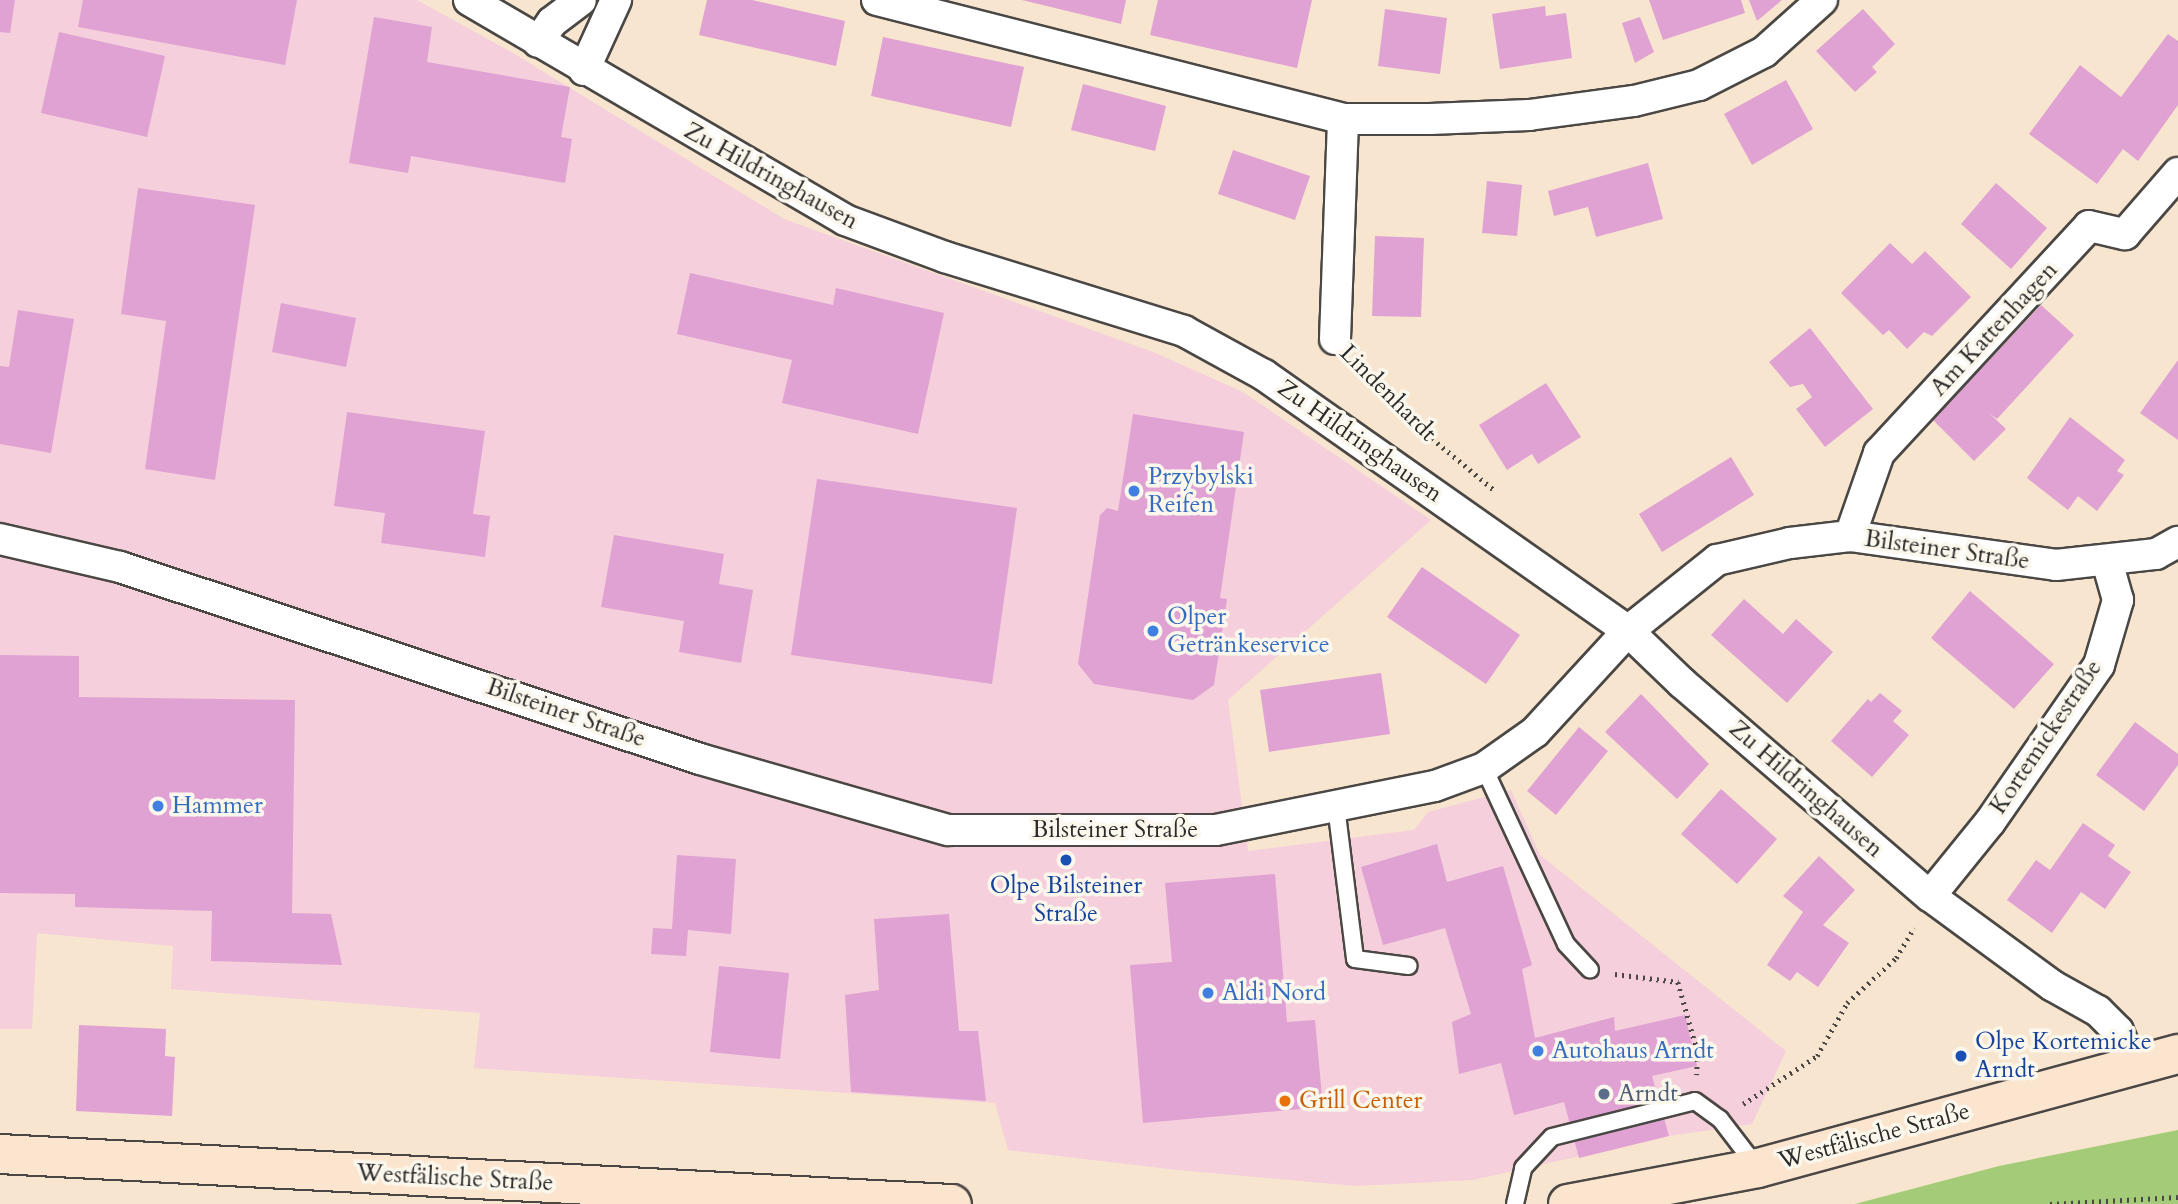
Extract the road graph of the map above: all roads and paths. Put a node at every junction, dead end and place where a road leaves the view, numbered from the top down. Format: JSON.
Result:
{"nodes":[{"id":1,"x":469,"y":0,"type":"edge"},
{"id":2,"x":581,"y":0,"type":"edge"},
{"id":3,"x":616,"y":0,"type":"edge"},
{"id":4,"x":877,"y":0,"type":"edge"},
{"id":5,"x":1822,"y":0,"type":"edge"},
{"id":6,"x":538,"y":41,"type":"junction"},
{"id":7,"x":584,"y":70,"type":"junction"},
{"id":8,"x":1343,"y":119,"type":"junction"},
{"id":9,"x":2178,"y":173,"type":"edge"},
{"id":10,"x":1335,"y":340,"type":"joint"},
{"id":11,"x":1498,"y":493,"type":"dead end"},
{"id":12,"x":1850,"y":536,"type":"junction"},
{"id":13,"x":0,"y":540,"type":"edge"},
{"id":14,"x":2178,"y":542,"type":"edge"},
{"id":15,"x":2107,"y":561,"type":"junction"},
{"id":16,"x":1628,"y":631,"type":"junction"},
{"id":17,"x":1485,"y":768,"type":"junction"},
{"id":18,"x":1336,"y":806,"type":"junction"},
{"id":19,"x":1930,"y":896,"type":"junction"},
{"id":20,"x":1914,"y":928,"type":"dead end"},
{"id":21,"x":1409,"y":966,"type":"dead end"},
{"id":22,"x":1590,"y":970,"type":"joint"},
{"id":23,"x":1698,"y":1054,"type":"dead end"},
{"id":24,"x":2178,"y":1054,"type":"edge"},
{"id":25,"x":2132,"y":1066,"type":"junction"},
{"id":26,"x":1720,"y":1119,"type":"junction"},
{"id":27,"x":0,"y":1154,"type":"edge"},
{"id":28,"x":1758,"y":1168,"type":"junction"},
{"id":29,"x":2178,"y":1198,"type":"edge"},
{"id":30,"x":952,"y":1204,"type":"edge"},
{"id":31,"x":1514,"y":1204,"type":"edge"},
{"id":32,"x":1567,"y":1204,"type":"edge"},
{"id":33,"x":2050,"y":1204,"type":"edge"}],
"edges":[{"from":1,"to":6,"type":"street","name":"Zu Hildringhausen"},
{"from":2,"to":6,"type":"street"},
{"from":3,"to":7,"type":"street"},
{"from":4,"to":8,"type":"street"},
{"from":5,"to":8,"type":"street"},
{"from":6,"to":7,"type":"street","name":"Zu Hildringhausen"},
{"from":7,"to":16,"type":"street","name":"Zu Hildringhausen"},
{"from":8,"to":10,"type":"street","name":"Lindenhardt"},
{"from":9,"to":12,"type":"street","name":"Am Kattenhagen"},
{"from":10,"to":11,"type":"path","name":"Lindenhardt"},
{"from":12,"to":15,"type":"street","name":"Bilsteiner Straße"},
{"from":12,"to":16,"type":"street","name":"Bilsteiner Straße"},
{"from":13,"to":18,"type":"street","name":"Bilsteiner Straße"},
{"from":14,"to":15,"type":"street","name":"Bilsteiner Straße"},
{"from":15,"to":19,"type":"street","name":"Kortemickestraße"},
{"from":16,"to":17,"type":"street","name":"Bilsteiner Straße"},
{"from":16,"to":19,"type":"street","name":"Zu Hildringhausen"},
{"from":17,"to":18,"type":"street","name":"Bilsteiner Straße"},
{"from":17,"to":22,"type":"lane"},
{"from":18,"to":21,"type":"lane"},
{"from":19,"to":25,"type":"street","name":"Zu Hildringhausen"},
{"from":20,"to":26,"type":"path"},
{"from":22,"to":23,"type":"path"},
{"from":24,"to":25,"type":"street","name":"Westfälische Straße"},
{"from":25,"to":28,"type":"street","name":"Westfälische Straße"},
{"from":26,"to":28,"type":"lane"},
{"from":26,"to":31,"type":"lane"},
{"from":27,"to":30,"type":"street","name":"Westfälische Straße"},
{"from":28,"to":32,"type":"street","name":"Westfälische Straße"},
{"from":29,"to":33,"type":"path"}]}
